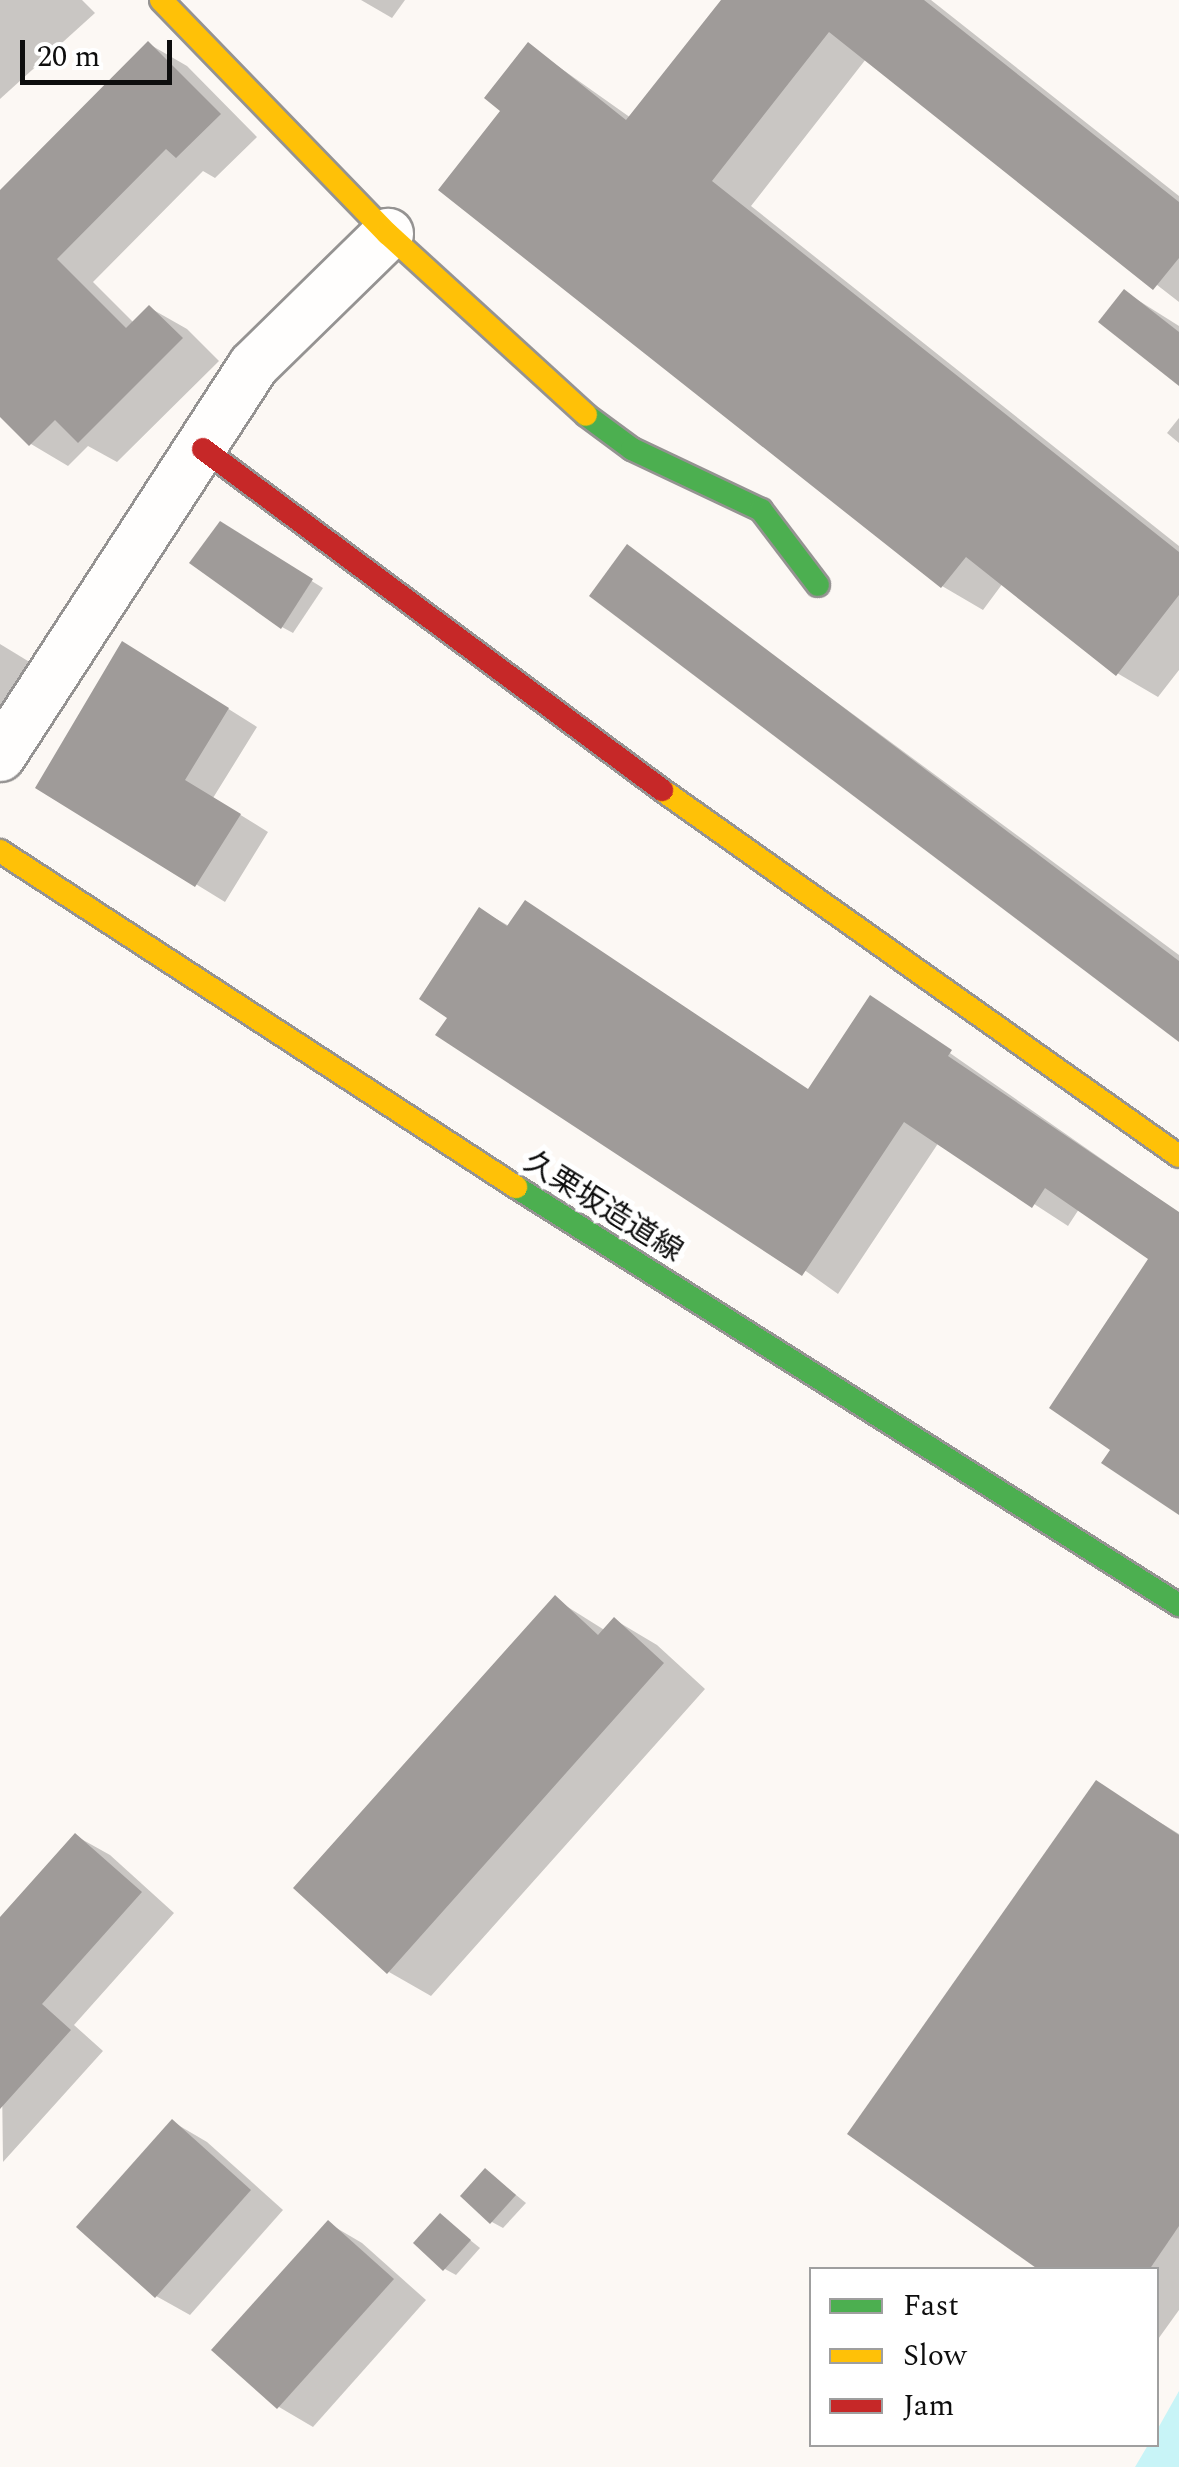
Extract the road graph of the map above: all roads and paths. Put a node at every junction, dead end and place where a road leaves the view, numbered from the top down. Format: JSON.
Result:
{"nodes":[{"id":1,"x":160,"y":0,"type":"edge"},
{"id":2,"x":388,"y":234,"type":"junction"},
{"id":3,"x":203,"y":450,"type":"junction"},
{"id":4,"x":818,"y":585,"type":"dead end"},
{"id":5,"x":0,"y":756,"type":"edge"},
{"id":6,"x":0,"y":852,"type":"edge"},
{"id":7,"x":1179,"y":1156,"type":"edge"},
{"id":8,"x":1179,"y":1605,"type":"edge"}],
"edges":[{"from":1,"to":2,"type":"street"},
{"from":2,"to":3,"type":"street"},
{"from":2,"to":4,"type":"street"},
{"from":3,"to":5,"type":"street"},
{"from":3,"to":7,"type":"street"},
{"from":6,"to":8,"type":"street","name":"久栗坂造道線"}]}
